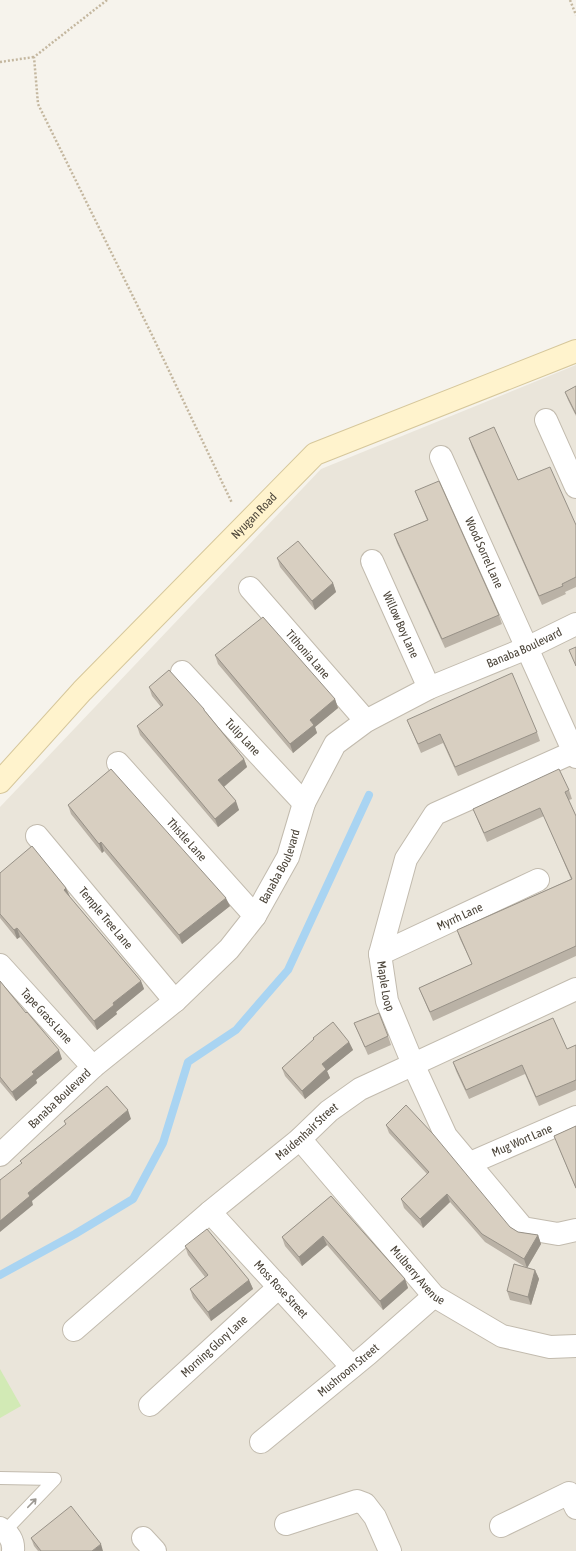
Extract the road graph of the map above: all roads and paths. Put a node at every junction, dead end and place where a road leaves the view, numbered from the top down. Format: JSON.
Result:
{"nodes":[{"id":1,"x":107,"y":0,"type":"edge"},
{"id":2,"x":570,"y":0,"type":"edge"},
{"id":3,"x":576,"y":15,"type":"edge"},
{"id":4,"x":34,"y":57,"type":"junction"},
{"id":5,"x":0,"y":62,"type":"edge"},
{"id":6,"x":576,"y":351,"type":"edge"},
{"id":7,"x":546,"y":420,"type":"dead end"},
{"id":8,"x":441,"y":457,"type":"dead end"},
{"id":9,"x":576,"y":487,"type":"edge"},
{"id":10,"x":244,"y":527,"type":"junction"},
{"id":11,"x":372,"y":561,"type":"dead end"},
{"id":12,"x":250,"y":588,"type":"dead end"},
{"id":13,"x":576,"y":624,"type":"edge"},
{"id":14,"x":527,"y":648,"type":"junction"},
{"id":15,"x":182,"y":672,"type":"dead end"},
{"id":16,"x":429,"y":688,"type":"junction"},
{"id":17,"x":366,"y":720,"type":"junction"},
{"id":18,"x":575,"y":753,"type":"edge"},
{"id":19,"x":118,"y":763,"type":"dead end"},
{"id":20,"x":0,"y":782,"type":"edge"},
{"id":21,"x":304,"y":803,"type":"junction"},
{"id":22,"x":37,"y":836,"type":"dead end"},
{"id":23,"x":538,"y":880,"type":"dead end"},
{"id":24,"x":255,"y":916,"type":"junction"},
{"id":25,"x":380,"y":954,"type":"junction"},
{"id":26,"x":0,"y":965,"type":"edge"},
{"id":27,"x":576,"y":989,"type":"edge"},
{"id":28,"x":175,"y":1001,"type":"junction"},
{"id":29,"x":413,"y":1064,"type":"junction"},
{"id":30,"x":93,"y":1067,"type":"junction"},
{"id":31,"x":576,"y":1117,"type":"edge"},
{"id":32,"x":300,"y":1139,"type":"junction"},
{"id":33,"x":4,"y":1143,"type":"edge"},
{"id":34,"x":468,"y":1164,"type":"junction"},
{"id":35,"x":210,"y":1212,"type":"junction"},
{"id":36,"x":576,"y":1230,"type":"edge"},
{"id":37,"x":279,"y":1288,"type":"junction"},
{"id":38,"x":434,"y":1296,"type":"junction"},
{"id":39,"x":74,"y":1330,"type":"dead end"},
{"id":40,"x":576,"y":1346,"type":"edge"},
{"id":41,"x":352,"y":1367,"type":"junction"},
{"id":42,"x":150,"y":1405,"type":"dead end"},
{"id":43,"x":261,"y":1442,"type":"dead end"},
{"id":44,"x":0,"y":1478,"type":"edge"},
{"id":45,"x":576,"y":1508,"type":"edge"},
{"id":46,"x":286,"y":1524,"type":"dead end"},
{"id":47,"x":501,"y":1526,"type":"dead end"},
{"id":48,"x":3,"y":1530,"type":"edge"},
{"id":49,"x":13,"y":1551,"type":"edge"},
{"id":50,"x":390,"y":1551,"type":"edge"}],
"edges":[{"from":1,"to":4,"type":"path"},
{"from":2,"to":3,"type":"path"},
{"from":4,"to":5,"type":"path"},
{"from":4,"to":10,"type":"path"},
{"from":6,"to":10,"type":"main road","name":"Nyugan Road"},
{"from":7,"to":9,"type":"street"},
{"from":8,"to":14,"type":"street","name":"Wood Sorrel Lane"},
{"from":10,"to":20,"type":"main road","name":"Nyugan Road"},
{"from":11,"to":16,"type":"street","name":"Willow Boy Lane"},
{"from":12,"to":17,"type":"street","name":"Tithonia Lane"},
{"from":13,"to":14,"type":"street","name":"Banaba Boulevard"},
{"from":14,"to":16,"type":"street","name":"Banaba Boulevard"},
{"from":14,"to":18,"type":"street","name":"Wood Sorrel Lane"},
{"from":15,"to":21,"type":"street","name":"Tulip Lane"},
{"from":16,"to":17,"type":"street","name":"Banaba Boulevard"},
{"from":17,"to":21,"type":"street","name":"Banaba Boulevard"},
{"from":18,"to":25,"type":"street","name":"Maple Loop"},
{"from":19,"to":24,"type":"street","name":"Thistle Lane"},
{"from":21,"to":24,"type":"street","name":"Banaba Boulevard"},
{"from":22,"to":28,"type":"street","name":"Temple Tree Lane"},
{"from":23,"to":25,"type":"street","name":"Myrrh Lane"},
{"from":24,"to":28,"type":"street","name":"Banaba Boulevard"},
{"from":25,"to":29,"type":"street","name":"Maple Loop"},
{"from":26,"to":30,"type":"street","name":"Tape Grass Lane"},
{"from":27,"to":29,"type":"street","name":"Maidenhair Street"},
{"from":28,"to":30,"type":"street","name":"Banaba Boulevard"},
{"from":29,"to":32,"type":"street","name":"Maidenhair Street"},
{"from":29,"to":34,"type":"street","name":"Maple Loop"},
{"from":30,"to":33,"type":"street","name":"Banaba Boulevard"},
{"from":31,"to":34,"type":"street","name":"Mug Wort Lane"},
{"from":32,"to":35,"type":"street","name":"Maidenhair Street"},
{"from":32,"to":38,"type":"street","name":"Mulberry Avenue"},
{"from":34,"to":36,"type":"street","name":"Maple Loop"},
{"from":35,"to":37,"type":"street","name":"Moss Rose Street"},
{"from":35,"to":39,"type":"street","name":"Maidenhair Street"},
{"from":37,"to":41,"type":"street","name":"Moss Rose Street"},
{"from":37,"to":42,"type":"street","name":"Morning Glory Lane"},
{"from":38,"to":40,"type":"street","name":"Mulberry Avenue"},
{"from":38,"to":41,"type":"street","name":"Mushroom Street"},
{"from":41,"to":43,"type":"street","name":"Mushroom Street"},
{"from":48,"to":44,"type":"lane","one_way":true},
{"from":45,"to":47,"type":"street"},
{"from":46,"to":50,"type":"street"},
{"from":48,"to":49,"type":"street"}]}
